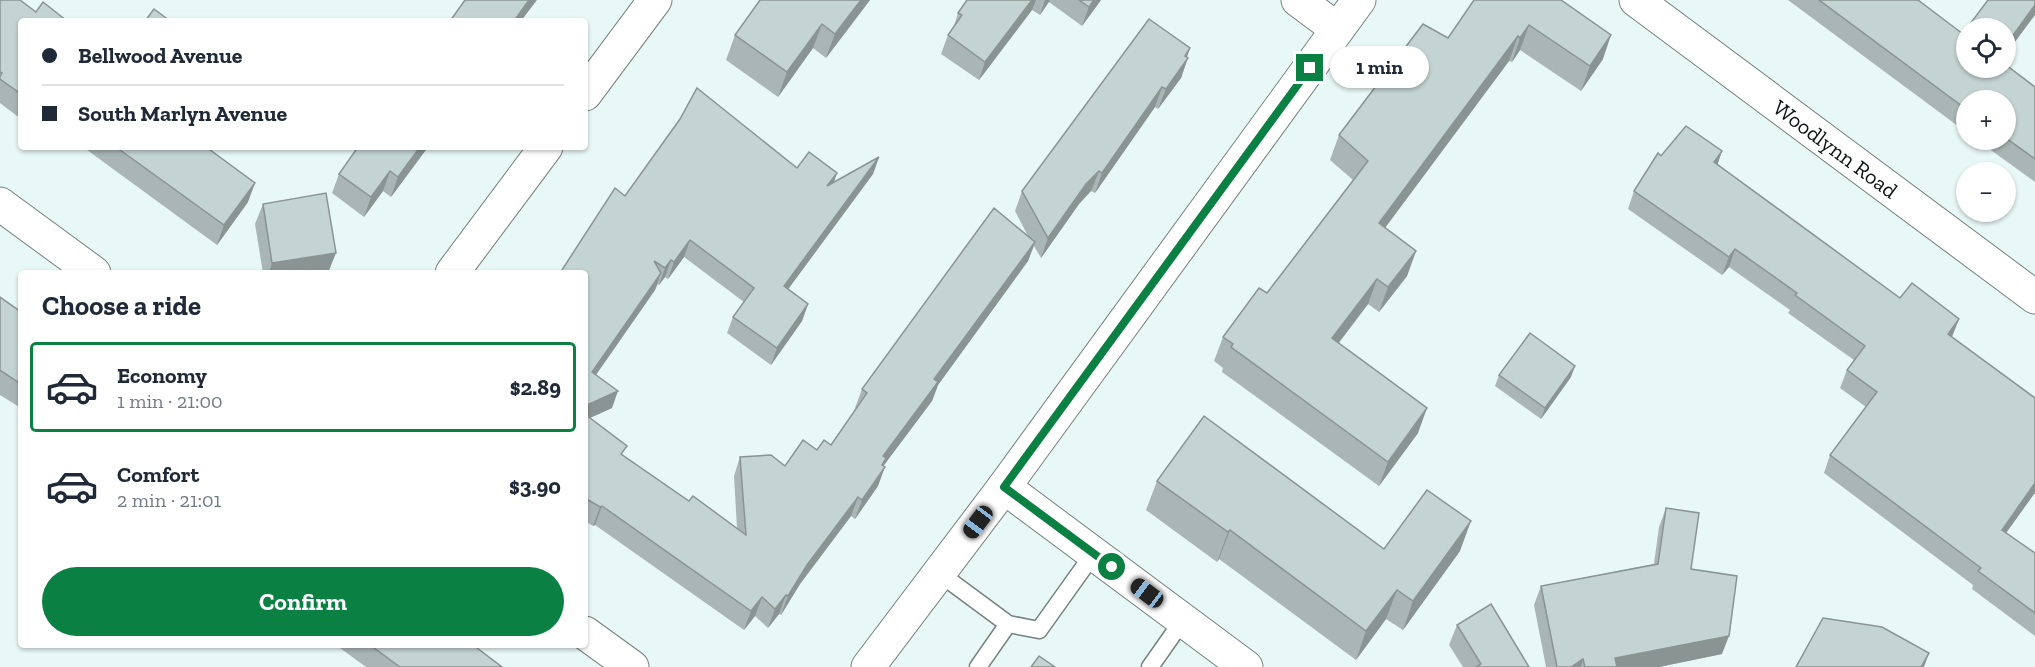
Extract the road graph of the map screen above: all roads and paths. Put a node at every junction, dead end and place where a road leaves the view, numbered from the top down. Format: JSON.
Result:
{"nodes":[{"id":1,"x":655,"y":0,"type":"edge"},
{"id":2,"x":1298,"y":0,"type":"edge"},
{"id":3,"x":1359,"y":0,"type":"edge"},
{"id":4,"x":1636,"y":0,"type":"edge"},
{"id":5,"x":1337,"y":29,"type":"junction"},
{"id":6,"x":588,"y":90,"type":"edge"},
{"id":7,"x":544,"y":150,"type":"edge"},
{"id":8,"x":0,"y":204,"type":"edge"},
{"id":9,"x":90,"y":270,"type":"edge"},
{"id":10,"x":454,"y":270,"type":"edge"},
{"id":11,"x":2035,"y":297,"type":"edge"},
{"id":12,"x":1004,"y":487,"type":"junction"},
{"id":13,"x":1094,"y":554,"type":"junction"},
{"id":14,"x":939,"y":573,"type":"junction"},
{"id":15,"x":1183,"y":620,"type":"junction"},
{"id":16,"x":1008,"y":624,"type":"junction"},
{"id":17,"x":588,"y":635,"type":"edge"},
{"id":18,"x":632,"y":667,"type":"edge"},
{"id":19,"x":868,"y":667,"type":"edge"},
{"id":20,"x":978,"y":667,"type":"edge"},
{"id":21,"x":1150,"y":667,"type":"edge"},
{"id":22,"x":1246,"y":667,"type":"edge"}],
"edges":[{"from":1,"to":6,"type":"street"},
{"from":2,"to":5,"type":"street"},
{"from":3,"to":5,"type":"street"},
{"from":4,"to":11,"type":"street","name":"Woodlynn Road"},
{"from":5,"to":12,"type":"street"},
{"from":7,"to":10,"type":"street"},
{"from":8,"to":9,"type":"street"},
{"from":12,"to":13,"type":"street"},
{"from":12,"to":14,"type":"street"},
{"from":13,"to":15,"type":"street"},
{"from":13,"to":16,"type":"lane"},
{"from":14,"to":16,"type":"lane"},
{"from":14,"to":19,"type":"street"},
{"from":15,"to":21,"type":"lane"},
{"from":15,"to":22,"type":"street"},
{"from":16,"to":20,"type":"lane"},
{"from":17,"to":18,"type":"street"}]}
